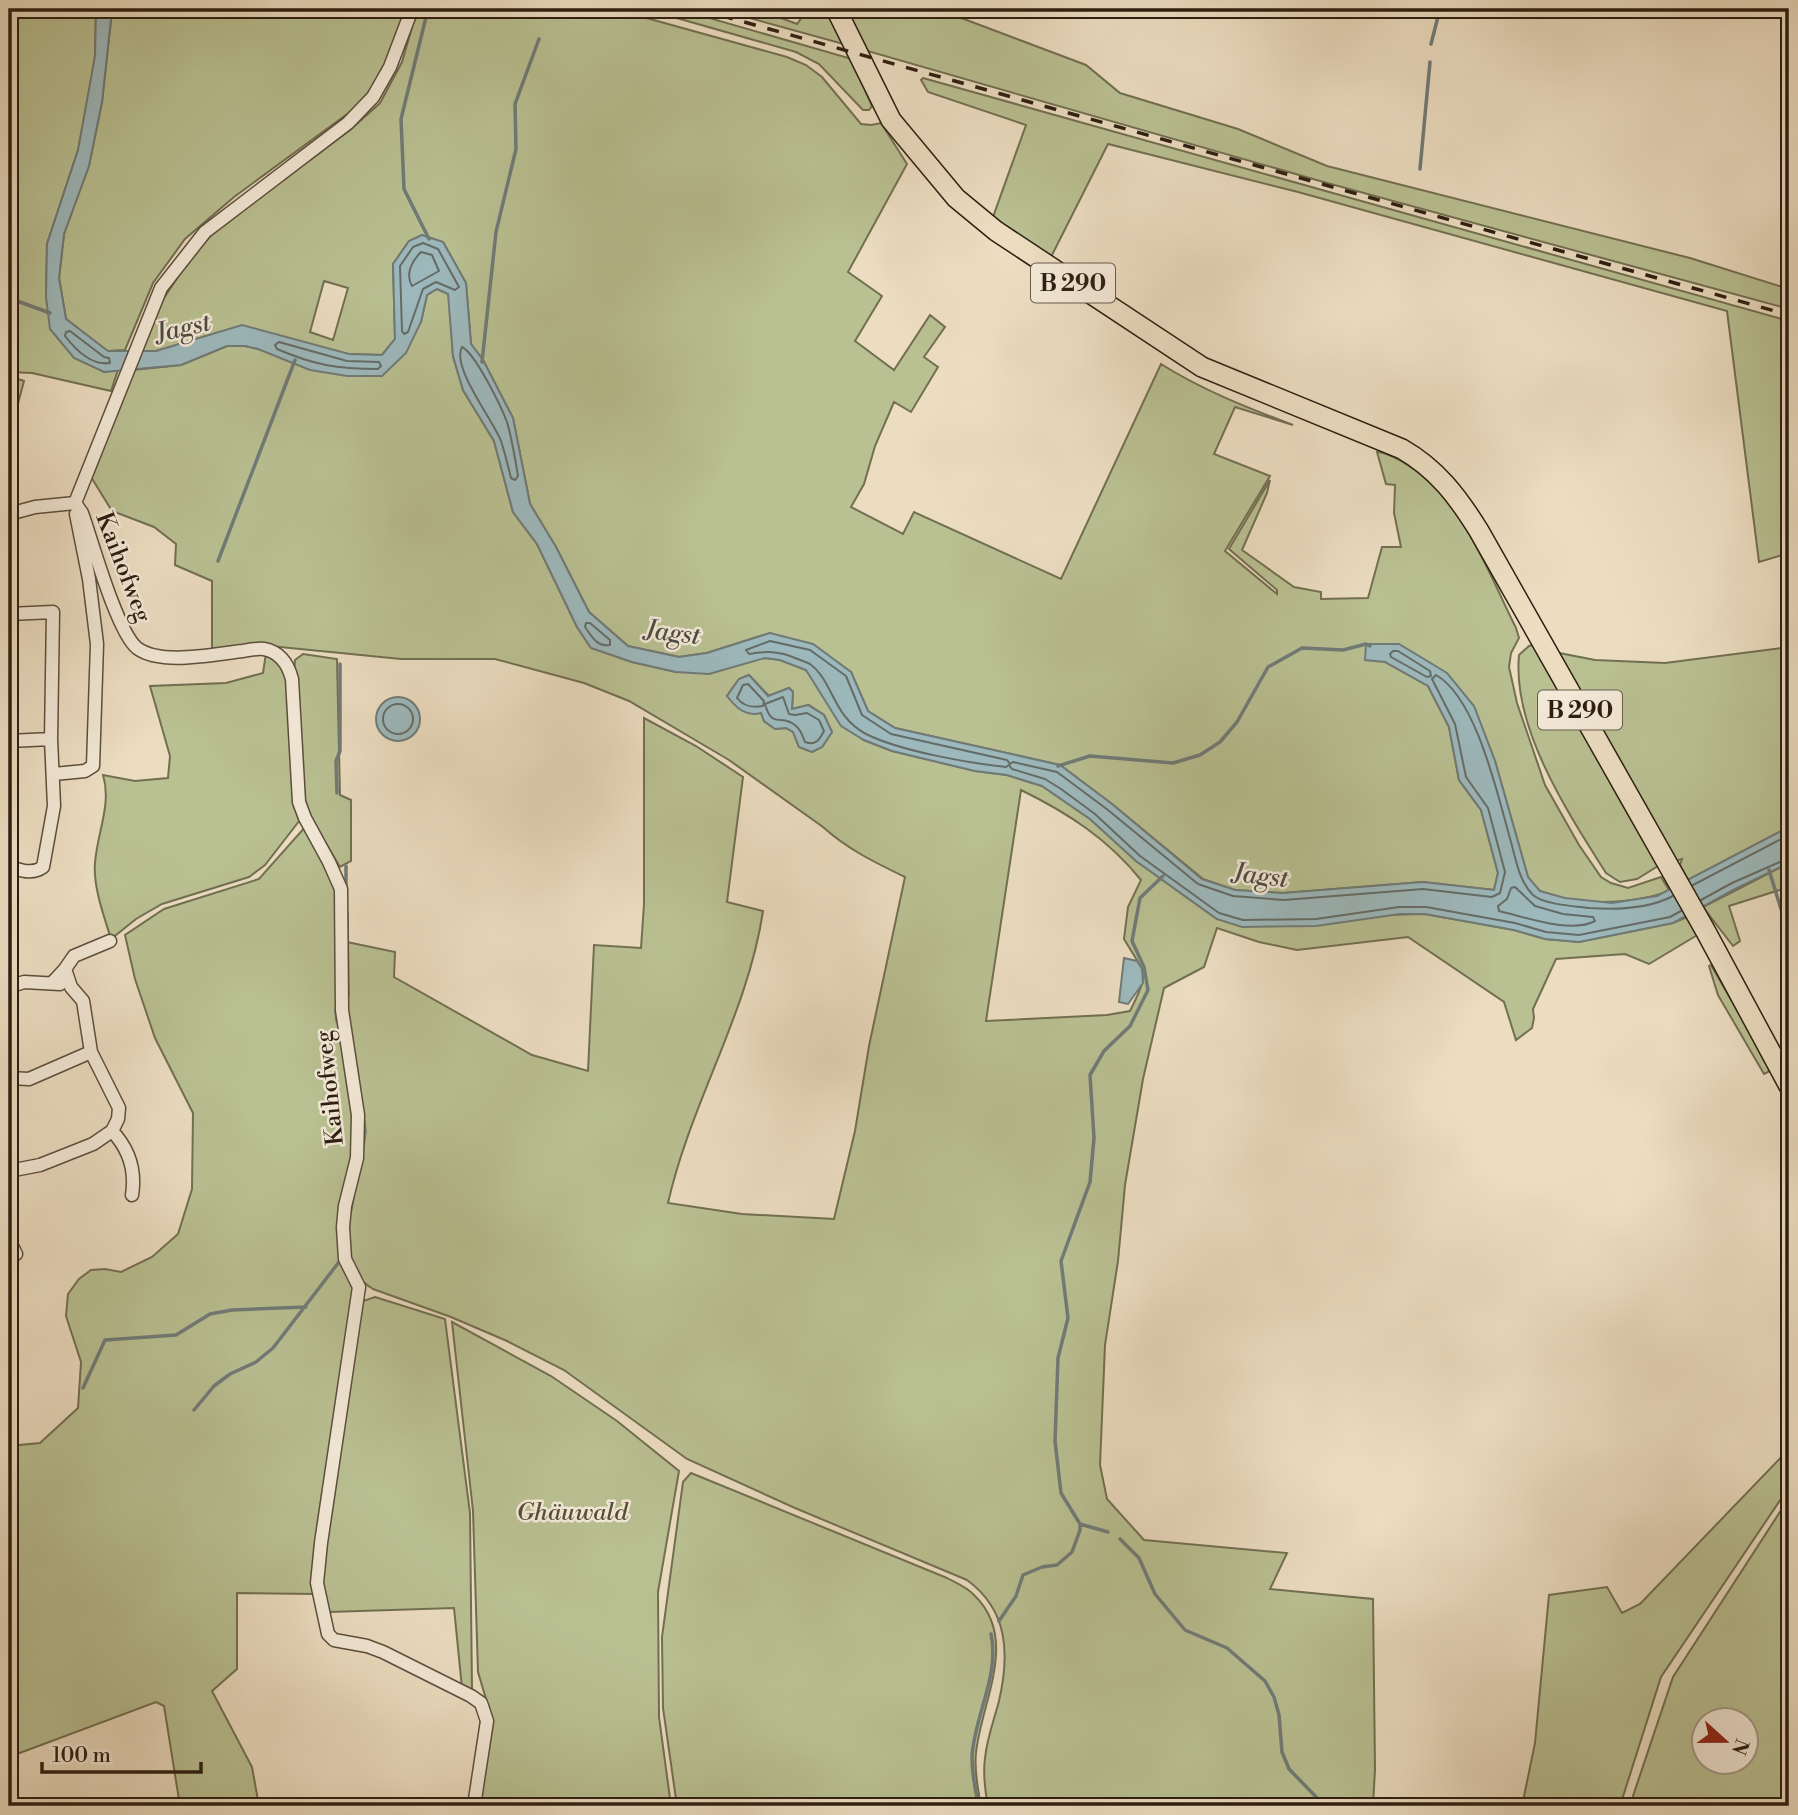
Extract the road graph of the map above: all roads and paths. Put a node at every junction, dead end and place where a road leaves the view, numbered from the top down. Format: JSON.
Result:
{"nodes":[{"id":1,"x":412,"y":9,"type":"edge"},
{"id":2,"x":836,"y":9,"type":"edge"},
{"id":3,"x":75,"y":503,"type":"junction"},
{"id":4,"x":9,"y":514,"type":"edge"},
{"id":5,"x":9,"y":614,"type":"edge"},
{"id":6,"x":51,"y":738,"type":"junction"},
{"id":7,"x":9,"y":741,"type":"edge"},
{"id":8,"x":54,"y":774,"type":"junction"},
{"id":9,"x":9,"y":867,"type":"edge"},
{"id":10,"x":110,"y":941,"type":"dead end"},
{"id":11,"x":65,"y":969,"type":"junction"},
{"id":12,"x":52,"y":982,"type":"junction"},
{"id":13,"x":9,"y":987,"type":"edge"},
{"id":14,"x":71,"y":987,"type":"junction"},
{"id":15,"x":90,"y":1052,"type":"junction"},
{"id":16,"x":9,"y":1078,"type":"edge"},
{"id":17,"x":1789,"y":1086,"type":"edge"},
{"id":18,"x":112,"y":1130,"type":"junction"},
{"id":19,"x":9,"y":1171,"type":"edge"},
{"id":20,"x":132,"y":1195,"type":"dead end"},
{"id":21,"x":9,"y":1233,"type":"edge"},
{"id":22,"x":16,"y":1255,"type":"dead end"},
{"id":23,"x":474,"y":1806,"type":"edge"}],
"edges":[{"from":1,"to":3,"type":"street"},
{"from":2,"to":17,"type":"main road","number":"B 290"},
{"from":3,"to":4,"type":"street"},
{"from":3,"to":8,"type":"street"},
{"from":3,"to":23,"type":"street","name":"Kaihofweg"},
{"from":5,"to":6,"type":"street"},
{"from":6,"to":7,"type":"street"},
{"from":6,"to":8,"type":"street"},
{"from":8,"to":9,"type":"street"},
{"from":10,"to":11,"type":"street"},
{"from":11,"to":12,"type":"street"},
{"from":11,"to":14,"type":"street"},
{"from":12,"to":13,"type":"street"},
{"from":12,"to":14,"type":"street"},
{"from":14,"to":15,"type":"street"},
{"from":15,"to":16,"type":"street"},
{"from":15,"to":18,"type":"street"},
{"from":18,"to":19,"type":"street"},
{"from":18,"to":20,"type":"street"},
{"from":21,"to":22,"type":"street"}]}
